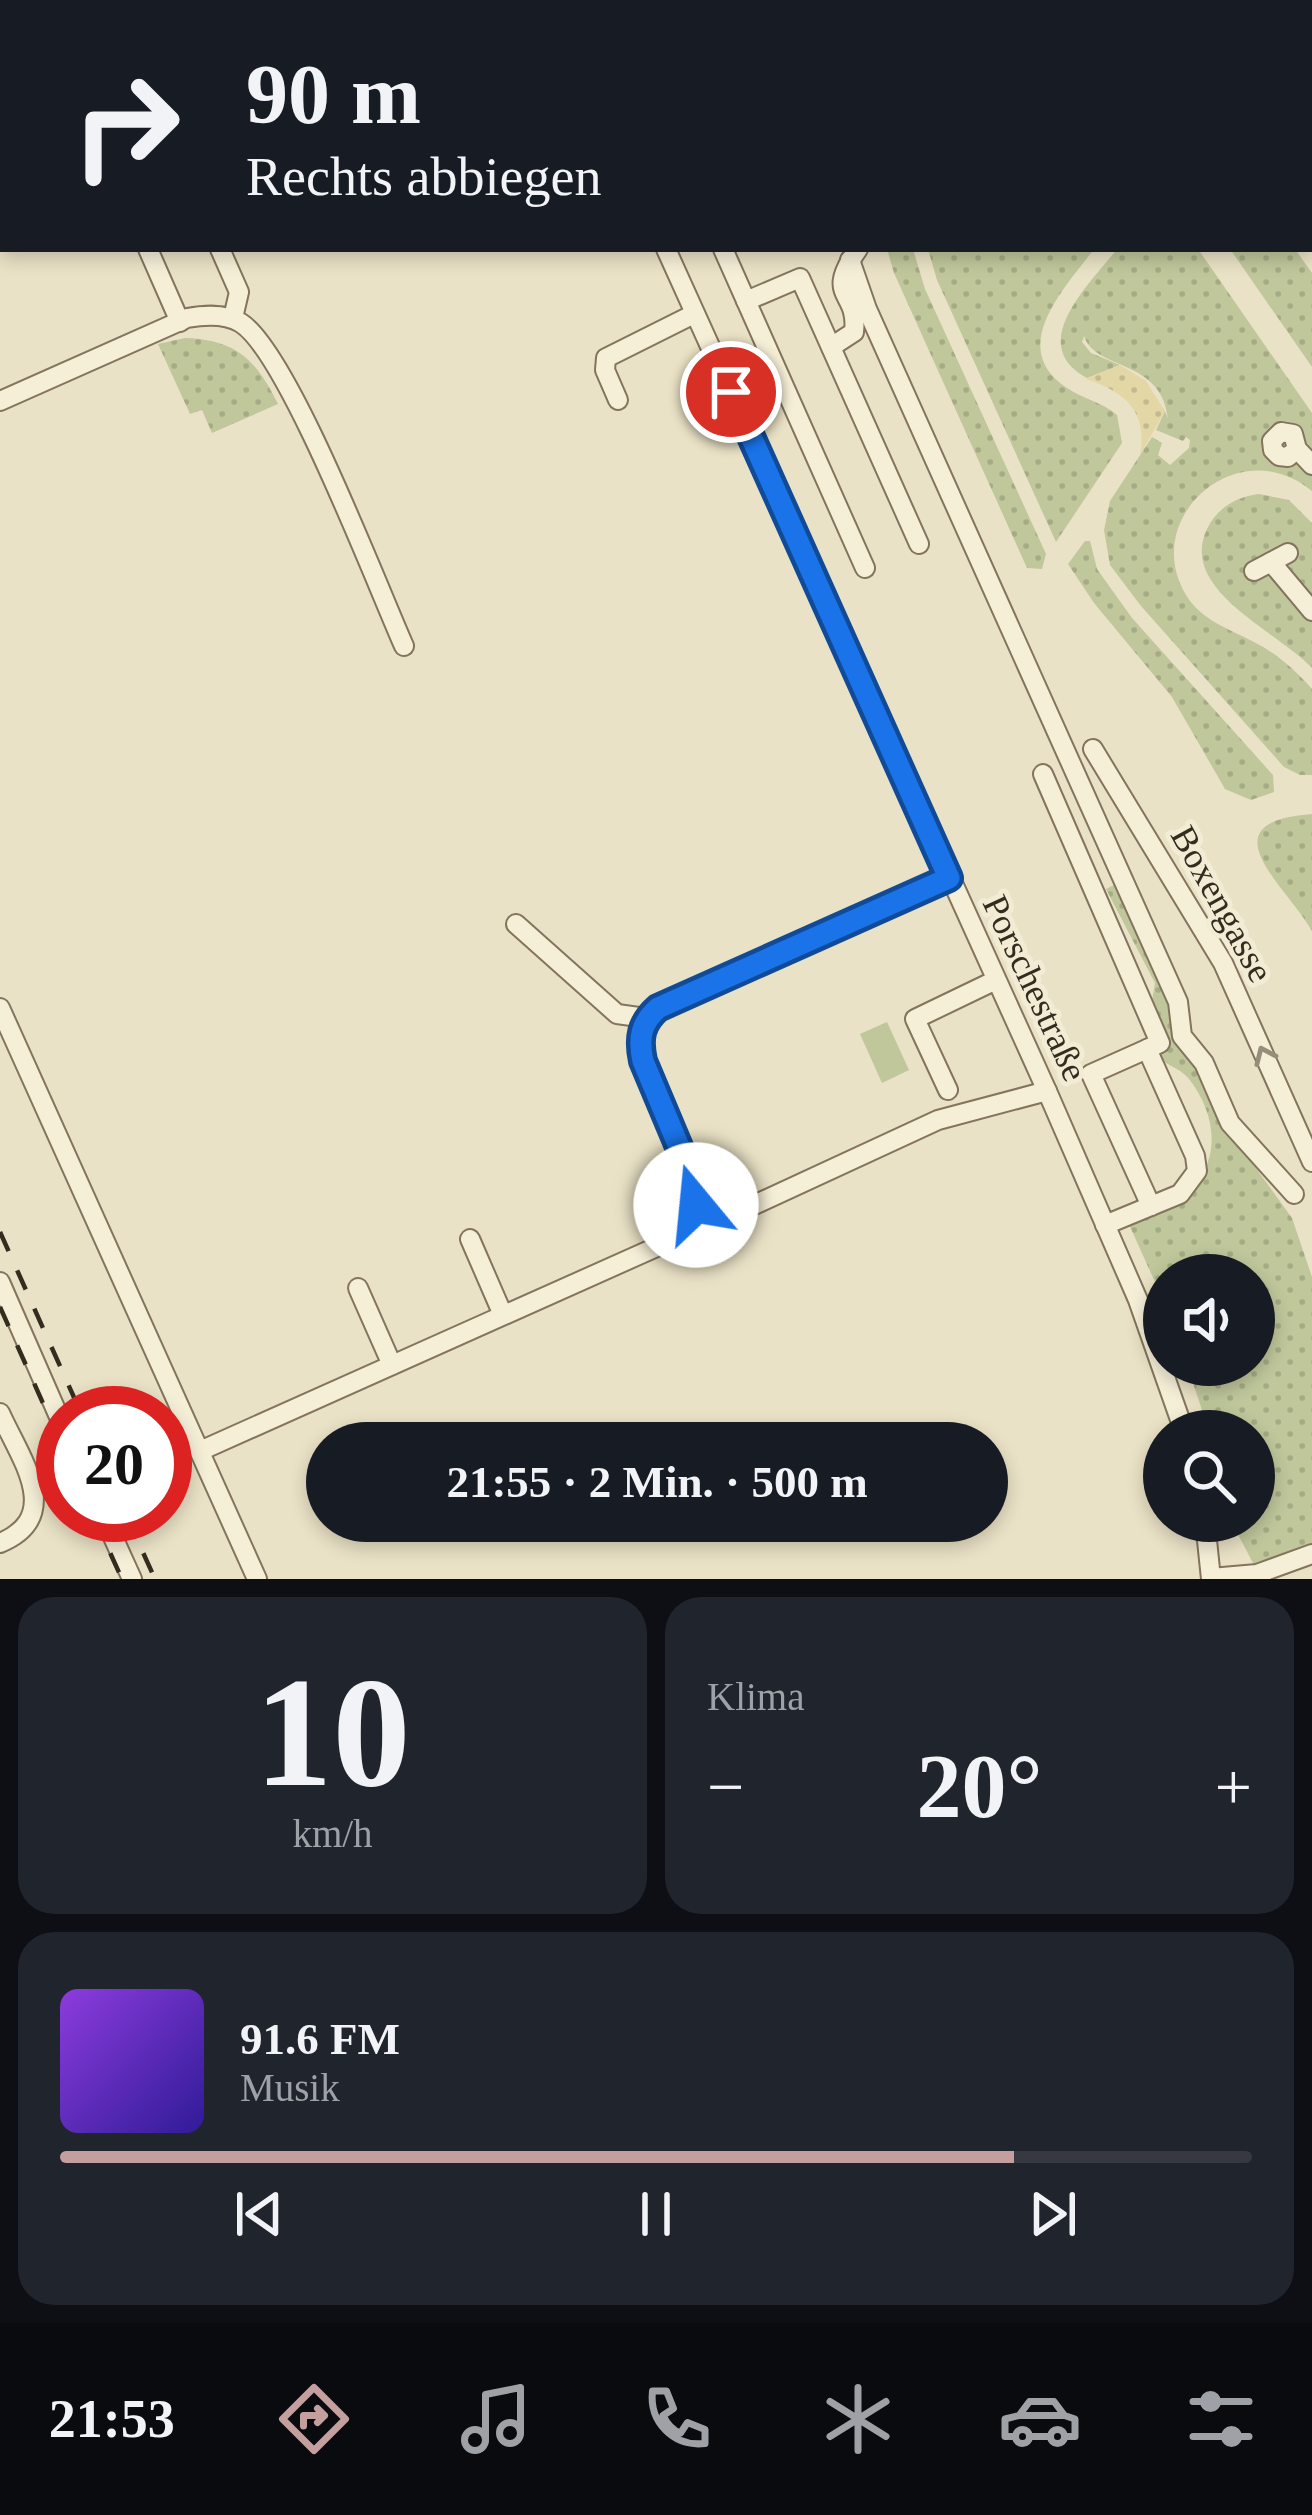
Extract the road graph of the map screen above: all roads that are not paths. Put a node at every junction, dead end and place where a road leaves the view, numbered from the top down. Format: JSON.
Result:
{"nodes":[{"id":1,"x":149,"y":252,"type":"edge"},
{"id":2,"x":221,"y":252,"type":"edge"},
{"id":3,"x":667,"y":252,"type":"edge"},
{"id":4,"x":724,"y":252,"type":"edge"},
{"id":5,"x":854,"y":255,"type":"edge"},
{"id":6,"x":746,"y":301,"type":"junction"},
{"id":7,"x":694,"y":314,"type":"junction"},
{"id":8,"x":233,"y":318,"type":"junction"},
{"id":9,"x":180,"y":322,"type":"junction"},
{"id":10,"x":830,"y":347,"type":"junction"},
{"id":11,"x":0,"y":400,"type":"edge"},
{"id":12,"x":618,"y":400,"type":"dead end"},
{"id":13,"x":1297,"y":449,"type":"dead end"},
{"id":14,"x":1312,"y":465,"type":"edge"},
{"id":15,"x":919,"y":544,"type":"dead end"},
{"id":16,"x":1271,"y":562,"type":"dead end"},
{"id":17,"x":865,"y":568,"type":"dead end"},
{"id":18,"x":1312,"y":611,"type":"edge"},
{"id":19,"x":404,"y":646,"type":"dead end"},
{"id":20,"x":1093,"y":749,"type":"dead end"},
{"id":21,"x":1043,"y":774,"type":"dead end"},
{"id":22,"x":1083,"y":789,"type":"junction"},
{"id":23,"x":1055,"y":801,"type":"junction"},
{"id":24,"x":949,"y":878,"type":"junction"},
{"id":25,"x":516,"y":924,"type":"dead end"},
{"id":26,"x":996,"y":980,"type":"junction"},
{"id":27,"x":0,"y":1008,"type":"edge"},
{"id":28,"x":646,"y":1018,"type":"junction"},
{"id":29,"x":1148,"y":1049,"type":"junction"},
{"id":30,"x":948,"y":1090,"type":"dead end"},
{"id":31,"x":1047,"y":1091,"type":"junction"},
{"id":32,"x":1312,"y":1162,"type":"edge"},
{"id":33,"x":1294,"y":1194,"type":"dead end"},
{"id":34,"x":1151,"y":1206,"type":"junction"},
{"id":35,"x":1105,"y":1225,"type":"junction"},
{"id":36,"x":682,"y":1226,"type":"junction"},
{"id":37,"x":470,"y":1239,"type":"dead end"},
{"id":38,"x":0,"y":1282,"type":"edge"},
{"id":39,"x":358,"y":1288,"type":"dead end"},
{"id":40,"x":503,"y":1315,"type":"junction"},
{"id":41,"x":392,"y":1365,"type":"junction"},
{"id":42,"x":46,"y":1386,"type":"edge"},
{"id":43,"x":1177,"y":1410,"type":"edge"},
{"id":44,"x":0,"y":1413,"type":"edge"},
{"id":45,"x":200,"y":1451,"type":"junction"},
{"id":46,"x":115,"y":1542,"type":"edge"},
{"id":47,"x":1207,"y":1542,"type":"edge"},
{"id":48,"x":0,"y":1544,"type":"edge"},
{"id":49,"x":1312,"y":1555,"type":"edge"},
{"id":50,"x":1211,"y":1578,"type":"edge"},
{"id":51,"x":132,"y":1579,"type":"edge"},
{"id":52,"x":257,"y":1579,"type":"edge"}],
"edges":[{"from":1,"to":9,"type":"lane"},
{"from":2,"to":8,"type":"lane"},
{"from":3,"to":7,"type":"lane","name":"Porschestraße"},
{"from":4,"to":6,"type":"lane"},
{"from":5,"to":10,"type":"lane"},
{"from":5,"to":22,"type":"lane"},
{"from":6,"to":10,"type":"lane"},
{"from":6,"to":17,"type":"lane"},
{"from":7,"to":12,"type":"lane"},
{"from":7,"to":24,"type":"lane","name":"Porschestraße"},
{"from":8,"to":9,"type":"lane"},
{"from":8,"to":19,"type":"lane"},
{"from":9,"to":11,"type":"lane"},
{"from":10,"to":15,"type":"lane"},
{"from":13,"to":14,"type":"lane"},
{"from":16,"to":18,"type":"lane"},
{"from":32,"to":20,"type":"lane","name":"Boxengasse","one_way":true},
{"from":21,"to":23,"type":"lane"},
{"from":22,"to":23,"type":"lane"},
{"from":22,"to":33,"type":"lane"},
{"from":23,"to":29,"type":"lane"},
{"from":24,"to":26,"type":"lane","name":"Porschestraße"},
{"from":24,"to":28,"type":"lane"},
{"from":25,"to":28,"type":"lane"},
{"from":26,"to":30,"type":"lane"},
{"from":26,"to":31,"type":"lane","name":"Porschestraße"},
{"from":27,"to":45,"type":"lane"},
{"from":28,"to":36,"type":"lane"},
{"from":29,"to":34,"type":"lane"},
{"from":29,"to":34,"type":"lane"},
{"from":31,"to":35,"type":"lane","name":"Porschestraße"},
{"from":31,"to":36,"type":"lane"},
{"from":34,"to":35,"type":"lane"},
{"from":35,"to":43,"type":"lane","name":"Porschestraße"},
{"from":36,"to":40,"type":"lane"},
{"from":37,"to":40,"type":"lane"},
{"from":38,"to":42,"type":"lane"},
{"from":39,"to":41,"type":"lane"},
{"from":40,"to":41,"type":"lane"},
{"from":41,"to":45,"type":"lane"},
{"from":44,"to":48,"type":"lane"},
{"from":45,"to":52,"type":"lane"},
{"from":46,"to":51,"type":"lane"},
{"from":47,"to":50,"type":"lane"},
{"from":49,"to":50,"type":"lane"}]}
